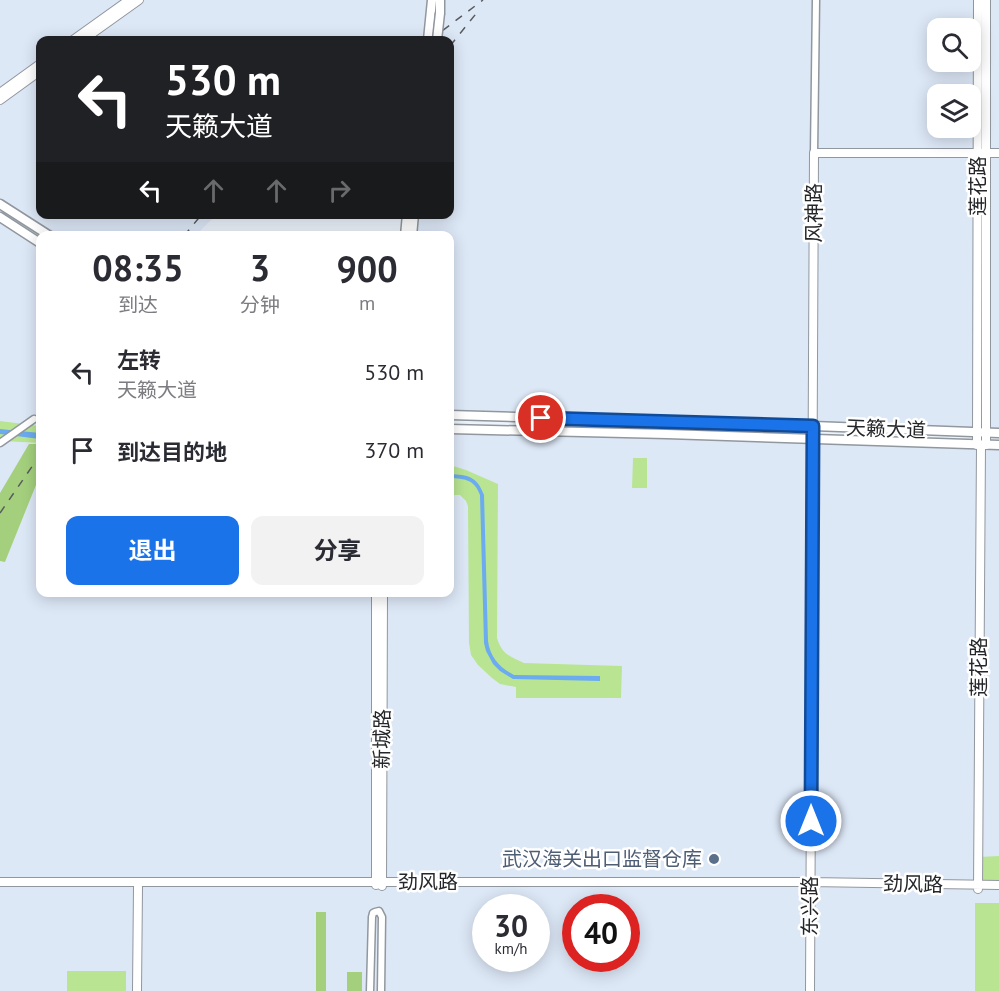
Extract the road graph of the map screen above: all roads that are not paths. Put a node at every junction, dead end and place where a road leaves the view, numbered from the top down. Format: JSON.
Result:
{"nodes":[{"id":1,"x":129,"y":0,"type":"edge"},
{"id":2,"x":139,"y":0,"type":"edge"},
{"id":3,"x":432,"y":0,"type":"edge"},
{"id":4,"x":440,"y":0,"type":"edge"},
{"id":5,"x":816,"y":0,"type":"edge"},
{"id":6,"x":978,"y":0,"type":"edge"},
{"id":7,"x":986,"y":0,"type":"edge"},
{"id":8,"x":79,"y":36,"type":"edge"},
{"id":9,"x":89,"y":36,"type":"edge"},
{"id":10,"x":428,"y":36,"type":"edge"},
{"id":11,"x":437,"y":36,"type":"edge"},
{"id":12,"x":36,"y":67,"type":"edge"},
{"id":13,"x":36,"y":74,"type":"edge"},
{"id":14,"x":0,"y":93,"type":"edge"},
{"id":15,"x":0,"y":100,"type":"edge"},
{"id":16,"x":814,"y":153,"type":"junction"},
{"id":17,"x":981,"y":153,"type":"junction"},
{"id":18,"x":999,"y":153,"type":"edge"},
{"id":19,"x":0,"y":204,"type":"edge"},
{"id":20,"x":0,"y":217,"type":"edge"},
{"id":21,"x":42,"y":231,"type":"edge"},
{"id":22,"x":36,"y":240,"type":"edge"},
{"id":23,"x":454,"y":415,"type":"edge"},
{"id":24,"x":34,"y":419,"type":"dead end"},
{"id":25,"x":813,"y":426,"type":"junction"},
{"id":26,"x":454,"y":429,"type":"edge"},
{"id":27,"x":981,"y":432,"type":"junction"},
{"id":28,"x":999,"y":433,"type":"edge"},
{"id":29,"x":812,"y":439,"type":"junction"},
{"id":30,"x":3,"y":441,"type":"edge"},
{"id":31,"x":981,"y":445,"type":"junction"},
{"id":32,"x":999,"y":445,"type":"edge"},
{"id":33,"x":376,"y":597,"type":"edge"},
{"id":34,"x":383,"y":597,"type":"edge"},
{"id":35,"x":0,"y":882,"type":"edge"},
{"id":36,"x":379,"y":884,"type":"junction"},
{"id":37,"x":810,"y":884,"type":"junction"},
{"id":38,"x":999,"y":885,"type":"edge"},
{"id":39,"x":0,"y":887,"type":"edge"},
{"id":40,"x":138,"y":887,"type":"junction"},
{"id":41,"x":978,"y":888,"type":"junction"},
{"id":42,"x":999,"y":890,"type":"edge"},
{"id":43,"x":137,"y":991,"type":"edge"},
{"id":44,"x":370,"y":991,"type":"edge"},
{"id":45,"x":381,"y":991,"type":"edge"},
{"id":46,"x":810,"y":991,"type":"edge"}],
"edges":[{"from":1,"to":8,"type":"street"},
{"from":2,"to":9,"type":"street"},
{"from":3,"to":10,"type":"main road"},
{"from":4,"to":11,"type":"main road","bridge":true},
{"from":5,"to":16,"type":"street","name":"风神路"},
{"from":6,"to":17,"type":"street","name":"莲花路"},
{"from":7,"to":17,"type":"street","name":"莲花路"},
{"from":12,"to":14,"type":"street"},
{"from":13,"to":15,"type":"street"},
{"from":16,"to":17,"type":"street"},
{"from":16,"to":25,"type":"street","name":"风神路"},
{"from":17,"to":18,"type":"street"},
{"from":17,"to":27,"type":"street","name":"莲花路"},
{"from":19,"to":21,"type":"main road"},
{"from":20,"to":22,"type":"main road"},
{"from":23,"to":25,"type":"main road","name":"天籁大道"},
{"from":24,"to":30,"type":"street"},
{"from":25,"to":27,"type":"main road","name":"天籁大道"},
{"from":25,"to":29,"type":"street","name":"东兴路"},
{"from":26,"to":29,"type":"main road","name":"天籁大道"},
{"from":27,"to":28,"type":"main road","name":"天籁大道"},
{"from":27,"to":31,"type":"street","name":"莲花路"},
{"from":29,"to":31,"type":"main road","name":"天籁大道"},
{"from":29,"to":37,"type":"street","name":"东兴路"},
{"from":31,"to":32,"type":"main road","name":"天籁大道"},
{"from":31,"to":41,"type":"street","name":"莲花路"},
{"from":33,"to":36,"type":"street","name":"新城路"},
{"from":34,"to":36,"type":"street","name":"新城路"},
{"from":35,"to":36,"type":"street","name":"劲风路"},
{"from":36,"to":37,"type":"street","name":"劲风路"},
{"from":36,"to":40,"type":"street","name":"劲风路"},
{"from":37,"to":41,"type":"street","name":"劲风路"},
{"from":37,"to":46,"type":"street","name":"东兴路"},
{"from":38,"to":41,"type":"street","name":"劲风路"},
{"from":39,"to":40,"type":"street","name":"劲风路"},
{"from":40,"to":43,"type":"street"},
{"from":41,"to":42,"type":"street","name":"劲风路"},
{"from":44,"to":45,"type":"street"}]}
